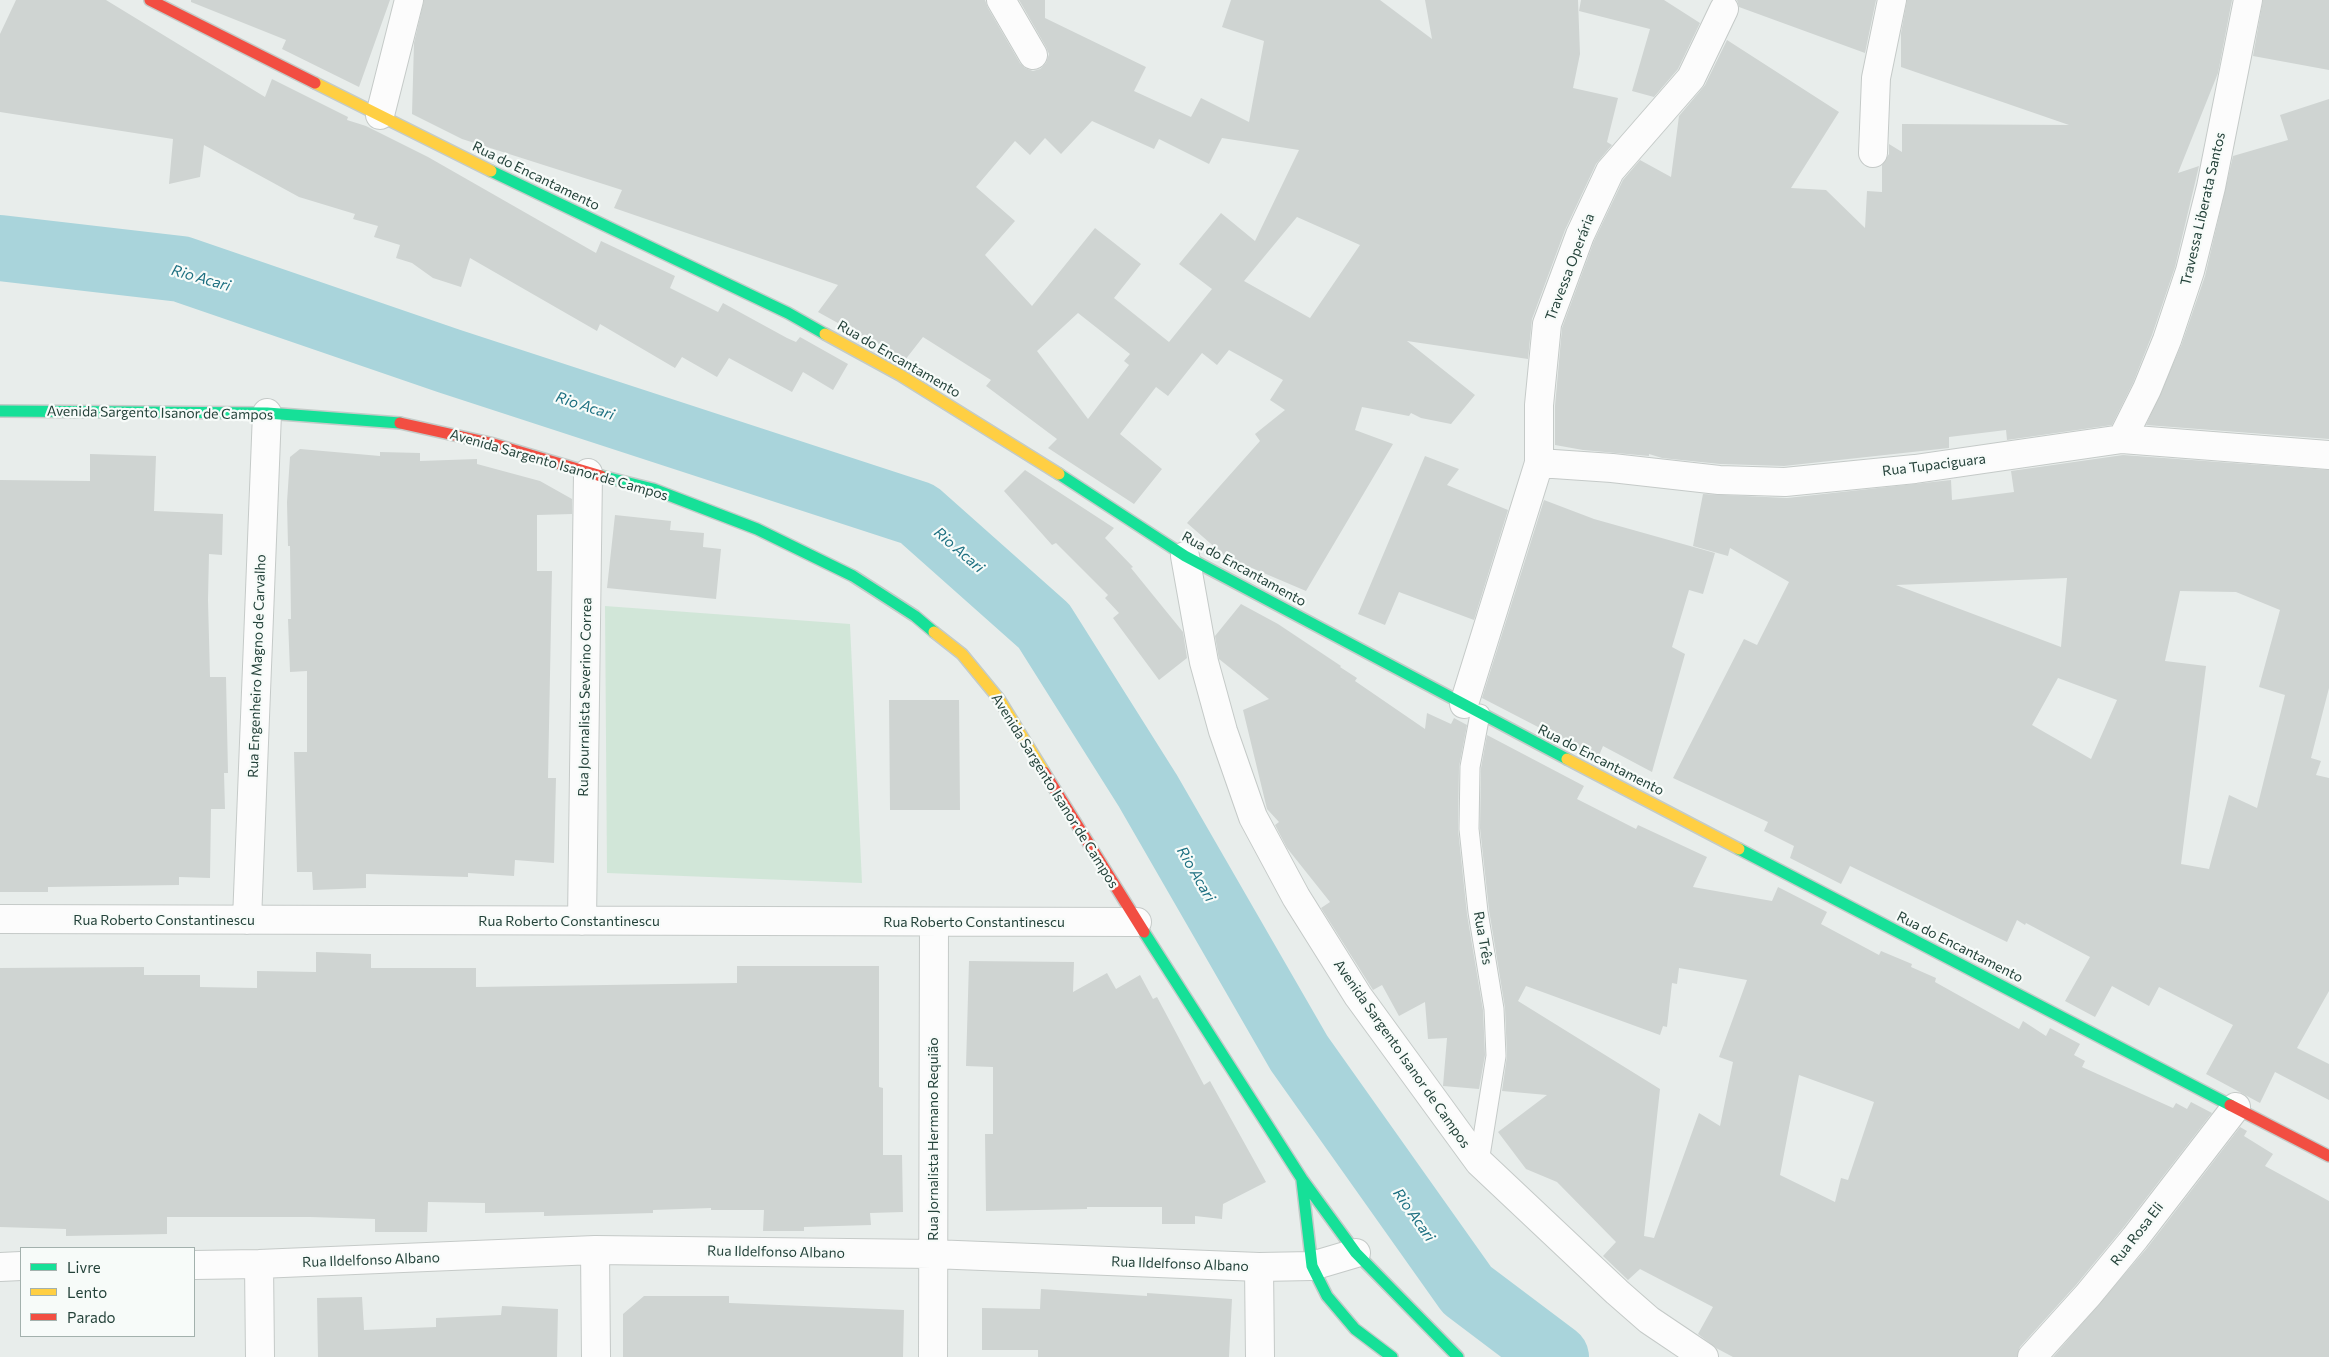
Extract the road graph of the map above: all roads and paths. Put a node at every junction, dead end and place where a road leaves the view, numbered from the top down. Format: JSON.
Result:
{"nodes":[{"id":1,"x":150,"y":0,"type":"edge"},
{"id":2,"x":409,"y":0,"type":"edge"},
{"id":3,"x":1001,"y":0,"type":"edge"},
{"id":4,"x":1892,"y":0,"type":"edge"},
{"id":5,"x":2248,"y":0,"type":"edge"},
{"id":6,"x":1724,"y":9,"type":"dead end"},
{"id":7,"x":1033,"y":55,"type":"dead end"},
{"id":8,"x":380,"y":115,"type":"junction"},
{"id":9,"x":1873,"y":153,"type":"dead end"},
{"id":10,"x":0,"y":411,"type":"edge"},
{"id":11,"x":267,"y":413,"type":"junction"},
{"id":12,"x":2122,"y":439,"type":"junction"},
{"id":13,"x":2329,"y":455,"type":"edge"},
{"id":14,"x":1539,"y":463,"type":"junction"},
{"id":15,"x":588,"y":473,"type":"junction"},
{"id":16,"x":1186,"y":556,"type":"junction"},
{"id":17,"x":1472,"y":709,"type":"junction"},
{"id":18,"x":0,"y":919,"type":"edge"},
{"id":19,"x":247,"y":920,"type":"junction"},
{"id":20,"x":582,"y":921,"type":"junction"},
{"id":21,"x":934,"y":922,"type":"junction"},
{"id":22,"x":1137,"y":922,"type":"junction"},
{"id":23,"x":2236,"y":1107,"type":"junction"},
{"id":24,"x":2329,"y":1156,"type":"edge"},
{"id":25,"x":1479,"y":1162,"type":"junction"},
{"id":26,"x":1302,"y":1179,"type":"junction"},
{"id":27,"x":595,"y":1250,"type":"junction"},
{"id":28,"x":1356,"y":1253,"type":"junction"},
{"id":29,"x":932,"y":1254,"type":"junction"},
{"id":30,"x":259,"y":1264,"type":"junction"},
{"id":31,"x":195,"y":1265,"type":"edge"},
{"id":32,"x":20,"y":1266,"type":"edge"},
{"id":33,"x":1312,"y":1266,"type":"junction"},
{"id":34,"x":0,"y":1267,"type":"edge"},
{"id":35,"x":1259,"y":1267,"type":"junction"},
{"id":36,"x":260,"y":1357,"type":"edge"},
{"id":37,"x":596,"y":1357,"type":"edge"},
{"id":38,"x":933,"y":1357,"type":"edge"},
{"id":39,"x":1260,"y":1357,"type":"edge"},
{"id":40,"x":1392,"y":1357,"type":"edge"},
{"id":41,"x":1458,"y":1357,"type":"edge"},
{"id":42,"x":1704,"y":1357,"type":"edge"},
{"id":43,"x":2032,"y":1357,"type":"edge"}],
"edges":[{"from":1,"to":8,"type":"street","name":"Rua do Encantamento"},
{"from":2,"to":8,"type":"street"},
{"from":3,"to":7,"type":"street"},
{"from":4,"to":9,"type":"street"},
{"from":5,"to":12,"type":"street","name":"Travessa Liberata Santos"},
{"from":6,"to":14,"type":"street","name":"Travessa Operária"},
{"from":8,"to":16,"type":"street","name":"Rua do Encantamento"},
{"from":10,"to":11,"type":"street","name":"Avenida Sargento Isanor de Campos"},
{"from":11,"to":15,"type":"street","name":"Avenida Sargento Isanor de Campos"},
{"from":11,"to":19,"type":"street","name":"Rua Engenheiro Magno de Carvalho"},
{"from":12,"to":13,"type":"street","name":"Rua Tupaciguara"},
{"from":12,"to":14,"type":"street","name":"Rua Tupaciguara"},
{"from":14,"to":17,"type":"street","name":"Travessa Operária"},
{"from":15,"to":20,"type":"street","name":"Rua Journalista Severino Correa"},
{"from":15,"to":22,"type":"street","name":"Avenida Sargento Isanor de Campos"},
{"from":16,"to":17,"type":"street","name":"Rua do Encantamento"},
{"from":16,"to":25,"type":"street","name":"Avenida Sargento Isanor de Campos"},
{"from":17,"to":23,"type":"street","name":"Rua do Encantamento"},
{"from":17,"to":25,"type":"lane","name":"Rua Três"},
{"from":18,"to":19,"type":"street","name":"Rua Roberto Constantinescu"},
{"from":19,"to":20,"type":"street","name":"Rua Roberto Constantinescu"},
{"from":20,"to":21,"type":"street","name":"Rua Roberto Constantinescu"},
{"from":21,"to":22,"type":"street","name":"Rua Roberto Constantinescu"},
{"from":21,"to":29,"type":"street","name":"Rua Jornalista Hermano Requião"},
{"from":22,"to":26,"type":"street","name":"Avenida Sargento Isanor de Campos"},
{"from":23,"to":24,"type":"street","name":"Rua do Encantamento"},
{"from":23,"to":43,"type":"street","name":"Rua Rosa Eli"},
{"from":25,"to":42,"type":"street","name":"Avenida Sargento Isanor de Campos"},
{"from":26,"to":28,"type":"street","name":"Avenida Sargento Isanor de Campos"},
{"from":26,"to":33,"type":"street","name":"Avenida Sargento Isanor de Campos"},
{"from":27,"to":29,"type":"street","name":"Rua Ildelfonso Albano"},
{"from":27,"to":30,"type":"street","name":"Rua Ildelfonso Albano"},
{"from":27,"to":37,"type":"street"},
{"from":28,"to":33,"type":"street","name":"Rua Ildelfonso Albano"},
{"from":28,"to":41,"type":"street","name":"Avenida Sargento Isanor de Campos"},
{"from":29,"to":35,"type":"street","name":"Rua Ildelfonso Albano"},
{"from":29,"to":38,"type":"street","name":"Rua Jornalista Hermano Requião"},
{"from":30,"to":31,"type":"street","name":"Rua Ildelfonso Albano"},
{"from":30,"to":36,"type":"street"},
{"from":32,"to":34,"type":"street"},
{"from":33,"to":35,"type":"street","name":"Rua Ildelfonso Albano"},
{"from":33,"to":40,"type":"street","name":"Avenida Sargento Isanor de Campos"},
{"from":35,"to":39,"type":"street"}]}
